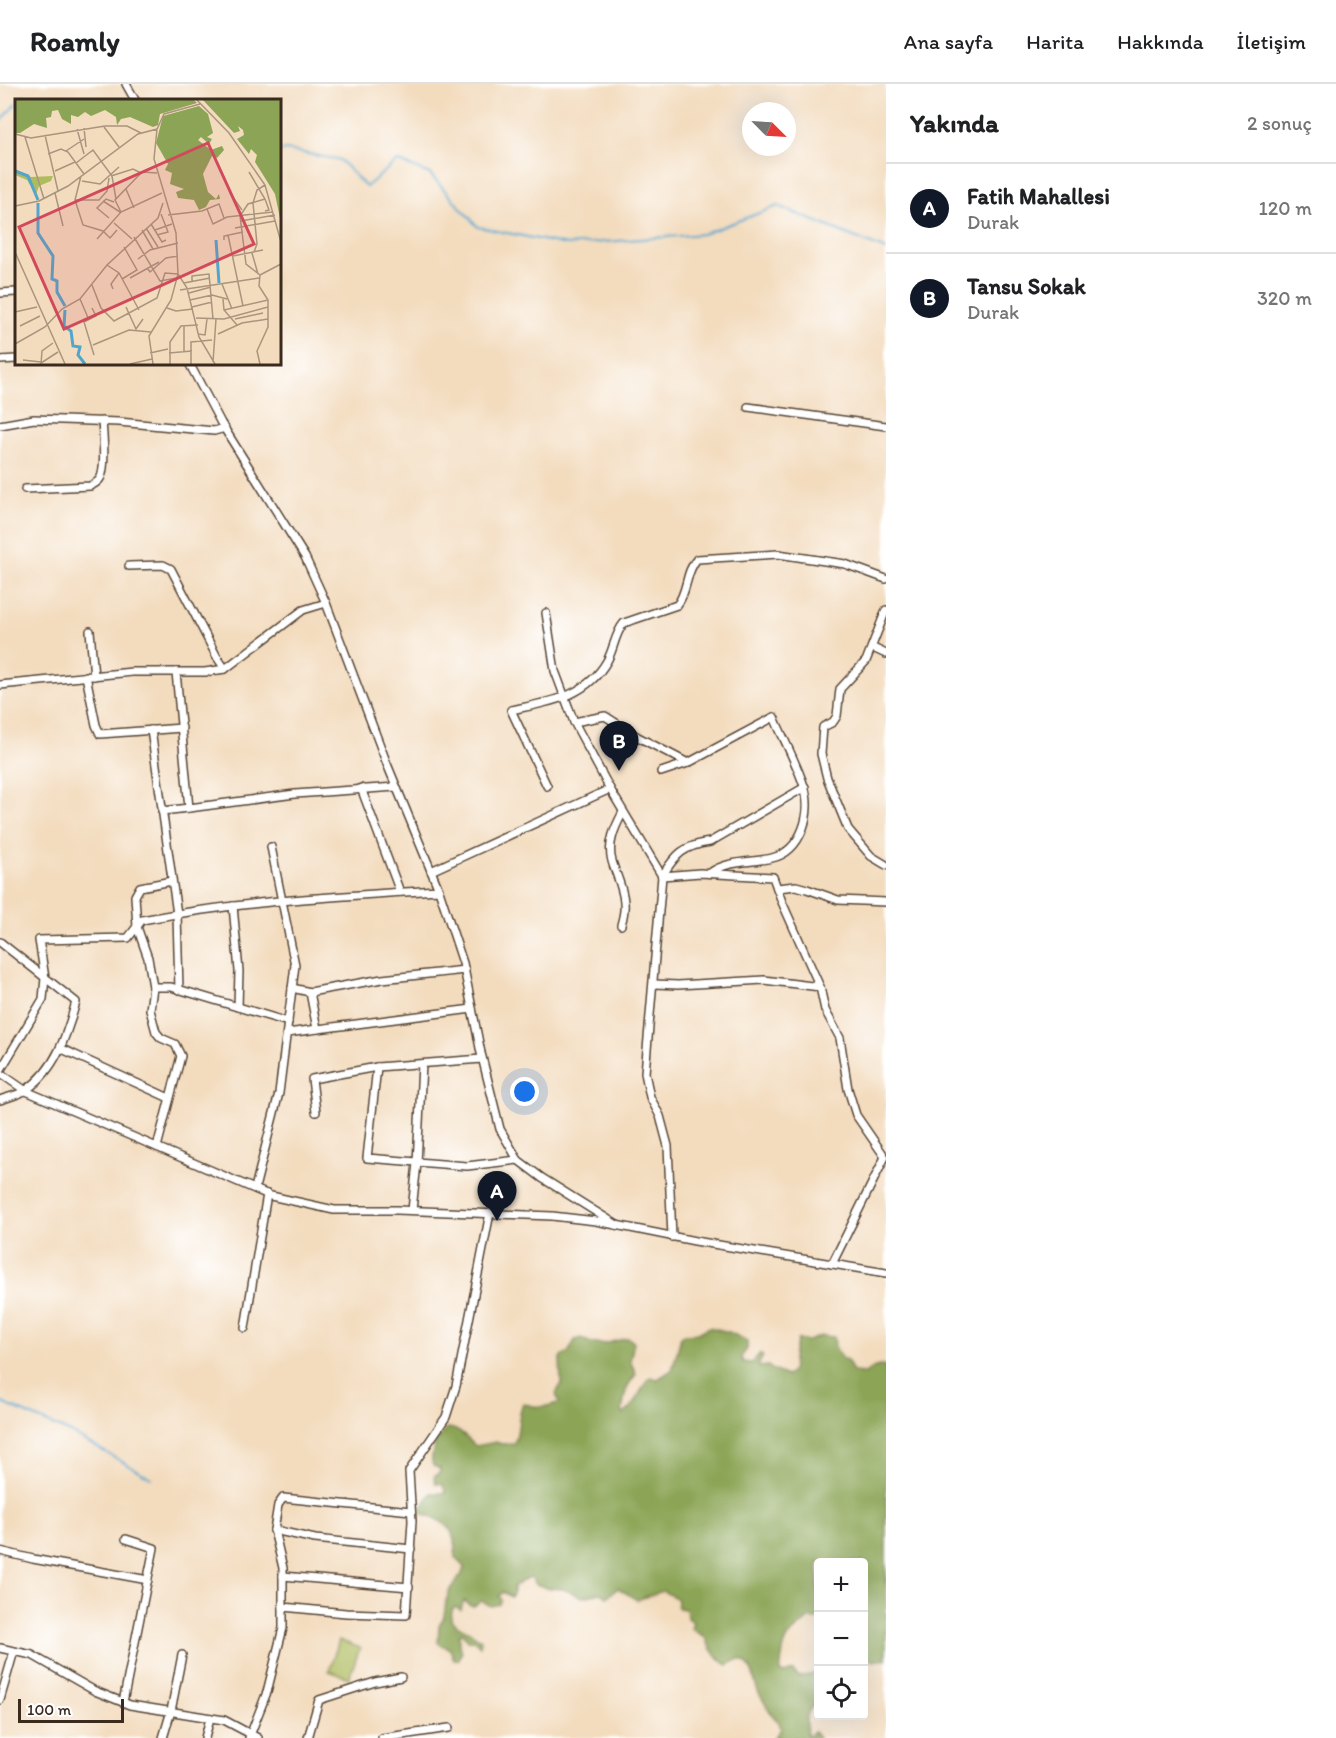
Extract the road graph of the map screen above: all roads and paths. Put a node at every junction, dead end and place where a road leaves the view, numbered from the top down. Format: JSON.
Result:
{"nodes":[{"id":1,"x":126,"y":84,"type":"edge"},
{"id":2,"x":134,"y":99,"type":"edge"},
{"id":3,"x":15,"y":292,"type":"edge"},
{"id":4,"x":0,"y":293,"type":"edge"},
{"id":5,"x":15,"y":359,"type":"edge"},
{"id":6,"x":0,"y":360,"type":"edge"},
{"id":7,"x":190,"y":364,"type":"edge"},
{"id":8,"x":748,"y":407,"type":"dead end"},
{"id":9,"x":102,"y":421,"type":"junction"},
{"id":10,"x":0,"y":425,"type":"edge"},
{"id":11,"x":886,"y":426,"type":"edge"},
{"id":12,"x":225,"y":428,"type":"junction"},
{"id":13,"x":26,"y":489,"type":"dead end"},
{"id":14,"x":129,"y":566,"type":"dead end"},
{"id":15,"x":886,"y":579,"type":"edge"},
{"id":16,"x":326,"y":603,"type":"junction"},
{"id":17,"x":886,"y":610,"type":"edge"},
{"id":18,"x":546,"y":613,"type":"dead end"},
{"id":19,"x":90,"y":632,"type":"dead end"},
{"id":20,"x":873,"y":648,"type":"junction"},
{"id":21,"x":886,"y":654,"type":"edge"},
{"id":22,"x":225,"y":669,"type":"junction"},
{"id":23,"x":176,"y":672,"type":"junction"},
{"id":24,"x":90,"y":676,"type":"junction"},
{"id":25,"x":0,"y":685,"type":"edge"},
{"id":26,"x":565,"y":698,"type":"junction"},
{"id":27,"x":574,"y":722,"type":"junction"},
{"id":28,"x":182,"y":728,"type":"junction"},
{"id":29,"x":151,"y":730,"type":"junction"},
{"id":30,"x":688,"y":763,"type":"junction"},
{"id":31,"x":662,"y":772,"type":"dead end"},
{"id":32,"x":547,"y":786,"type":"dead end"},
{"id":33,"x":396,"y":787,"type":"junction"},
{"id":34,"x":805,"y":787,"type":"junction"},
{"id":35,"x":361,"y":788,"type":"junction"},
{"id":36,"x":610,"y":789,"type":"junction"},
{"id":37,"x":189,"y":808,"type":"junction"},
{"id":38,"x":162,"y":811,"type":"junction"},
{"id":39,"x":623,"y":812,"type":"junction"},
{"id":40,"x":271,"y":847,"type":"dead end"},
{"id":41,"x":886,"y":865,"type":"edge"},
{"id":42,"x":431,"y":871,"type":"junction"},
{"id":43,"x":710,"y":873,"type":"junction"},
{"id":44,"x":662,"y":876,"type":"junction"},
{"id":45,"x":172,"y":881,"type":"junction"},
{"id":46,"x":777,"y":888,"type":"junction"},
{"id":47,"x":439,"y":890,"type":"junction"},
{"id":48,"x":400,"y":892,"type":"junction"},
{"id":49,"x":282,"y":900,"type":"junction"},
{"id":50,"x":886,"y":902,"type":"edge"},
{"id":51,"x":233,"y":906,"type":"junction"},
{"id":52,"x":177,"y":914,"type":"junction"},
{"id":53,"x":621,"y":925,"type":"dead end"},
{"id":54,"x":137,"y":927,"type":"junction"},
{"id":55,"x":0,"y":942,"type":"edge"},
{"id":56,"x":465,"y":970,"type":"junction"},
{"id":57,"x":45,"y":978,"type":"junction"},
{"id":58,"x":654,"y":984,"type":"junction"},
{"id":59,"x":153,"y":987,"type":"junction"},
{"id":60,"x":820,"y":987,"type":"junction"},
{"id":61,"x":292,"y":988,"type":"junction"},
{"id":62,"x":180,"y":990,"type":"junction"},
{"id":63,"x":310,"y":992,"type":"junction"},
{"id":64,"x":238,"y":1007,"type":"junction"},
{"id":65,"x":472,"y":1009,"type":"junction"},
{"id":66,"x":288,"y":1022,"type":"junction"},
{"id":67,"x":317,"y":1029,"type":"junction"},
{"id":68,"x":287,"y":1033,"type":"junction"},
{"id":69,"x":60,"y":1048,"type":"junction"},
{"id":70,"x":483,"y":1059,"type":"junction"},
{"id":71,"x":422,"y":1064,"type":"junction"},
{"id":72,"x":377,"y":1067,"type":"junction"},
{"id":73,"x":0,"y":1072,"type":"edge"},
{"id":74,"x":26,"y":1091,"type":"junction"},
{"id":75,"x":169,"y":1098,"type":"junction"},
{"id":76,"x":0,"y":1100,"type":"edge"},
{"id":77,"x":316,"y":1112,"type":"dead end"},
{"id":78,"x":157,"y":1147,"type":"junction"},
{"id":79,"x":883,"y":1148,"type":"edge"},
{"id":80,"x":518,"y":1160,"type":"junction"},
{"id":81,"x":417,"y":1163,"type":"junction"},
{"id":82,"x":255,"y":1188,"type":"junction"},
{"id":83,"x":267,"y":1194,"type":"junction"},
{"id":84,"x":412,"y":1210,"type":"junction"},
{"id":85,"x":490,"y":1214,"type":"junction"},
{"id":86,"x":617,"y":1225,"type":"junction"},
{"id":87,"x":672,"y":1237,"type":"junction"},
{"id":88,"x":832,"y":1264,"type":"junction"},
{"id":89,"x":886,"y":1273,"type":"edge"},
{"id":90,"x":245,"y":1328,"type":"dead end"},
{"id":91,"x":411,"y":1511,"type":"junction"},
{"id":92,"x":274,"y":1530,"type":"junction"},
{"id":93,"x":126,"y":1539,"type":"dead end"},
{"id":94,"x":411,"y":1549,"type":"junction"},
{"id":95,"x":0,"y":1551,"type":"edge"},
{"id":96,"x":283,"y":1576,"type":"junction"},
{"id":97,"x":148,"y":1580,"type":"junction"},
{"id":98,"x":409,"y":1587,"type":"junction"},
{"id":99,"x":283,"y":1607,"type":"junction"},
{"id":100,"x":0,"y":1648,"type":"edge"},
{"id":101,"x":14,"y":1651,"type":"junction"},
{"id":102,"x":182,"y":1654,"type":"dead end"},
{"id":103,"x":401,"y":1677,"type":"dead end"},
{"id":104,"x":0,"y":1700,"type":"edge"},
{"id":105,"x":123,"y":1702,"type":"junction"},
{"id":106,"x":171,"y":1711,"type":"junction"},
{"id":107,"x":210,"y":1718,"type":"junction"},
{"id":108,"x":448,"y":1728,"type":"dead end"},
{"id":109,"x":253,"y":1737,"type":"edge"},
{"id":110,"x":163,"y":1738,"type":"edge"},
{"id":111,"x":205,"y":1738,"type":"edge"},
{"id":112,"x":308,"y":1738,"type":"edge"},
{"id":113,"x":382,"y":1738,"type":"edge"}],
"edges":[{"from":1,"to":2,"type":"street"},
{"from":3,"to":4,"type":"street"},
{"from":5,"to":6,"type":"street"},
{"from":7,"to":12,"type":"street"},
{"from":8,"to":11,"type":"street"},
{"from":9,"to":10,"type":"street"},
{"from":9,"to":12,"type":"street"},
{"from":9,"to":13,"type":"street"},
{"from":12,"to":16,"type":"street"},
{"from":14,"to":22,"type":"street"},
{"from":15,"to":26,"type":"street"},
{"from":16,"to":22,"type":"street"},
{"from":16,"to":33,"type":"street"},
{"from":17,"to":20,"type":"street"},
{"from":18,"to":26,"type":"street"},
{"from":19,"to":24,"type":"street"},
{"from":20,"to":21,"type":"street"},
{"from":20,"to":41,"type":"street"},
{"from":22,"to":23,"type":"street"},
{"from":23,"to":24,"type":"street"},
{"from":23,"to":28,"type":"street"},
{"from":24,"to":25,"type":"street"},
{"from":24,"to":29,"type":"street"},
{"from":26,"to":27,"type":"street"},
{"from":26,"to":32,"type":"street"},
{"from":27,"to":30,"type":"street"},
{"from":27,"to":36,"type":"street"},
{"from":28,"to":29,"type":"street"},
{"from":28,"to":37,"type":"street"},
{"from":29,"to":38,"type":"street"},
{"from":30,"to":31,"type":"street"},
{"from":30,"to":34,"type":"street"},
{"from":33,"to":35,"type":"street"},
{"from":33,"to":42,"type":"street"},
{"from":34,"to":43,"type":"street"},
{"from":34,"to":44,"type":"street"},
{"from":35,"to":37,"type":"street"},
{"from":35,"to":48,"type":"street"},
{"from":36,"to":39,"type":"street"},
{"from":36,"to":42,"type":"street"},
{"from":37,"to":38,"type":"street"},
{"from":38,"to":45,"type":"street"},
{"from":39,"to":44,"type":"street"},
{"from":39,"to":53,"type":"street"},
{"from":40,"to":49,"type":"street"},
{"from":42,"to":47,"type":"street"},
{"from":43,"to":44,"type":"street"},
{"from":43,"to":46,"type":"street"},
{"from":44,"to":58,"type":"street"},
{"from":45,"to":52,"type":"street"},
{"from":45,"to":54,"type":"street"},
{"from":46,"to":50,"type":"street"},
{"from":46,"to":60,"type":"street"},
{"from":47,"to":48,"type":"street"},
{"from":47,"to":56,"type":"street"},
{"from":48,"to":49,"type":"street"},
{"from":49,"to":51,"type":"street"},
{"from":49,"to":61,"type":"street"},
{"from":51,"to":52,"type":"street"},
{"from":51,"to":64,"type":"street"},
{"from":52,"to":54,"type":"street"},
{"from":52,"to":62,"type":"street"},
{"from":54,"to":57,"type":"street"},
{"from":54,"to":59,"type":"street"},
{"from":55,"to":57,"type":"street"},
{"from":56,"to":63,"type":"street"},
{"from":56,"to":65,"type":"street"},
{"from":57,"to":69,"type":"street"},
{"from":57,"to":73,"type":"street"},
{"from":58,"to":60,"type":"street"},
{"from":58,"to":87,"type":"street"},
{"from":59,"to":62,"type":"street"},
{"from":59,"to":75,"type":"street"},
{"from":60,"to":79,"type":"street"},
{"from":61,"to":63,"type":"street"},
{"from":61,"to":66,"type":"street"},
{"from":62,"to":64,"type":"street"},
{"from":63,"to":67,"type":"street"},
{"from":64,"to":66,"type":"street"},
{"from":65,"to":67,"type":"street"},
{"from":65,"to":70,"type":"street"},
{"from":66,"to":68,"type":"street"},
{"from":67,"to":68,"type":"street"},
{"from":68,"to":82,"type":"street"},
{"from":69,"to":74,"type":"street"},
{"from":69,"to":75,"type":"street"},
{"from":70,"to":71,"type":"street"},
{"from":70,"to":80,"type":"street"},
{"from":71,"to":72,"type":"street"},
{"from":71,"to":81,"type":"street"},
{"from":72,"to":77,"type":"street"},
{"from":72,"to":81,"type":"street"},
{"from":73,"to":74,"type":"street"},
{"from":74,"to":76,"type":"street"},
{"from":74,"to":78,"type":"street"},
{"from":75,"to":78,"type":"street"},
{"from":78,"to":82,"type":"street"},
{"from":79,"to":88,"type":"street"},
{"from":80,"to":81,"type":"street"},
{"from":80,"to":86,"type":"street"},
{"from":81,"to":84,"type":"street"},
{"from":82,"to":83,"type":"street"},
{"from":83,"to":84,"type":"street"},
{"from":83,"to":90,"type":"street"},
{"from":84,"to":85,"type":"street"},
{"from":85,"to":86,"type":"street"},
{"from":85,"to":91,"type":"street"},
{"from":86,"to":87,"type":"street"},
{"from":87,"to":88,"type":"street"},
{"from":88,"to":89,"type":"street"},
{"from":91,"to":92,"type":"street"},
{"from":91,"to":94,"type":"street"},
{"from":92,"to":94,"type":"street"},
{"from":92,"to":96,"type":"street"},
{"from":93,"to":97,"type":"street"},
{"from":94,"to":98,"type":"street"},
{"from":95,"to":97,"type":"street"},
{"from":96,"to":98,"type":"street"},
{"from":96,"to":99,"type":"street"},
{"from":97,"to":105,"type":"street"},
{"from":98,"to":99,"type":"street"},
{"from":99,"to":109,"type":"street"},
{"from":100,"to":101,"type":"street"},
{"from":101,"to":104,"type":"street"},
{"from":101,"to":105,"type":"street"},
{"from":102,"to":106,"type":"street"},
{"from":103,"to":112,"type":"street"},
{"from":105,"to":106,"type":"street"},
{"from":106,"to":107,"type":"street"},
{"from":106,"to":110,"type":"street"},
{"from":107,"to":109,"type":"street"},
{"from":107,"to":111,"type":"street"},
{"from":108,"to":113,"type":"street"}]}
